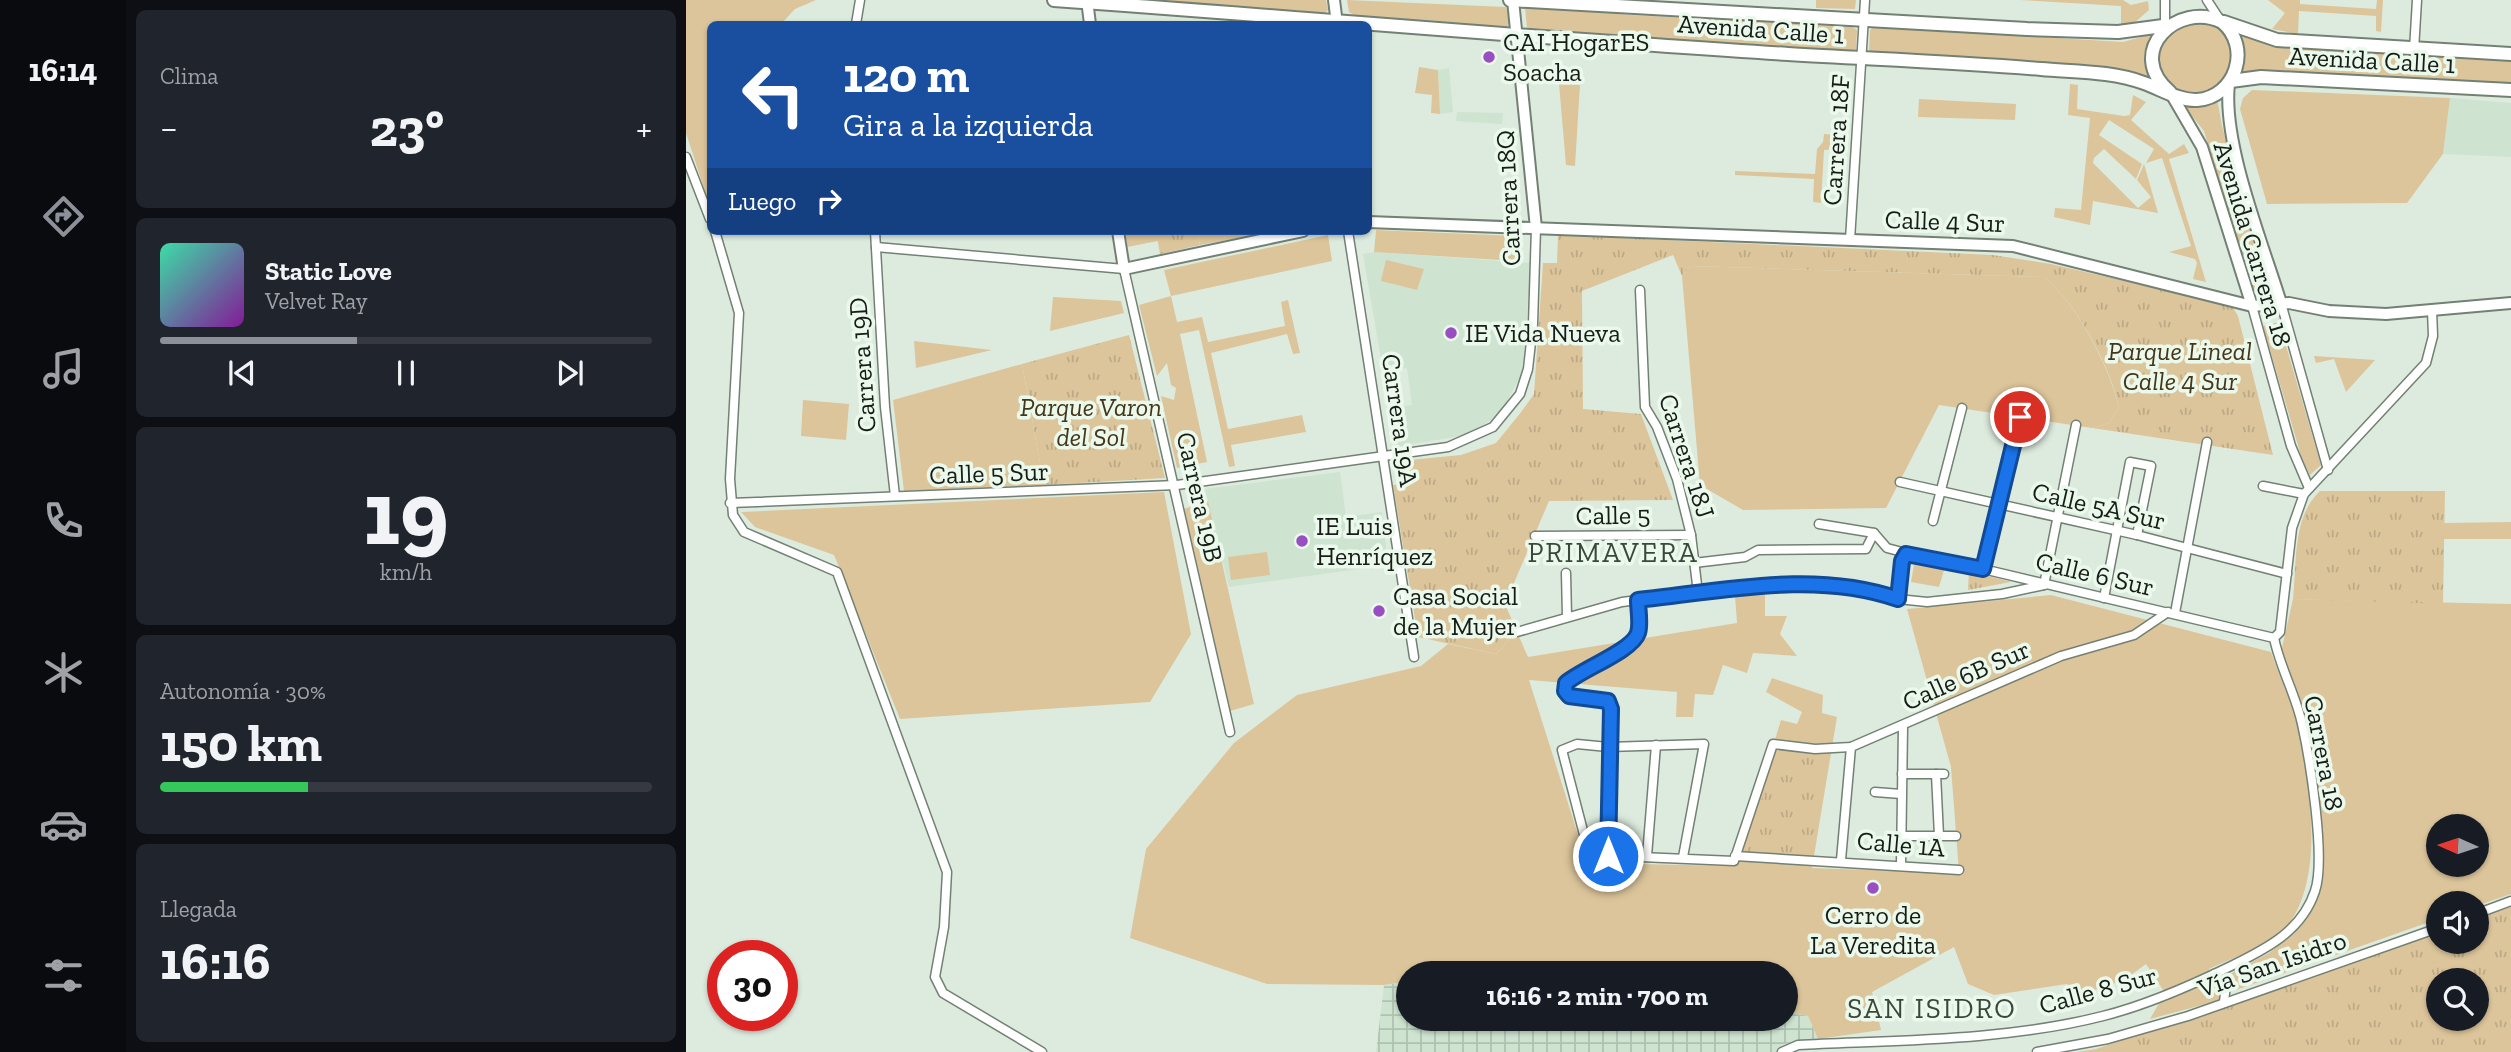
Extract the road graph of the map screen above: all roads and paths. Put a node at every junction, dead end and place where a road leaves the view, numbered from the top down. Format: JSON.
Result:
{"nodes":[{"id":1,"x":859,"y":0,"type":"edge"},
{"id":2,"x":1054,"y":0,"type":"edge"},
{"id":3,"x":1334,"y":0,"type":"edge"},
{"id":4,"x":1512,"y":0,"type":"edge"},
{"id":5,"x":1865,"y":0,"type":"edge"},
{"id":6,"x":2165,"y":0,"type":"edge"},
{"id":7,"x":2207,"y":0,"type":"edge"},
{"id":8,"x":2417,"y":0,"type":"edge"},
{"id":9,"x":1087,"y":1,"type":"edge"},
{"id":10,"x":856,"y":21,"type":"edge"},
{"id":11,"x":1090,"y":21,"type":"edge"},
{"id":12,"x":1325,"y":21,"type":"edge"},
{"id":13,"x":1337,"y":21,"type":"edge"},
{"id":14,"x":2221,"y":21,"type":"junction"},
{"id":15,"x":1864,"y":22,"type":"junction"},
{"id":16,"x":1372,"y":25,"type":"edge"},
{"id":17,"x":2164,"y":25,"type":"junction"},
{"id":18,"x":1518,"y":35,"type":"junction"},
{"id":19,"x":2414,"y":50,"type":"junction"},
{"id":20,"x":2511,"y":54,"type":"edge"},
{"id":21,"x":1863,"y":58,"type":"junction"},
{"id":22,"x":2230,"y":83,"type":"junction"},
{"id":23,"x":2511,"y":90,"type":"edge"},
{"id":24,"x":2170,"y":92,"type":"junction"},
{"id":25,"x":686,"y":158,"type":"edge"},
{"id":26,"x":707,"y":211,"type":"edge"},
{"id":27,"x":1372,"y":222,"type":"edge"},
{"id":28,"x":1536,"y":228,"type":"junction"},
{"id":29,"x":716,"y":235,"type":"edge"},
{"id":30,"x":875,"y":235,"type":"edge"},
{"id":31,"x":1119,"y":235,"type":"edge"},
{"id":32,"x":1284,"y":235,"type":"edge"},
{"id":33,"x":1349,"y":235,"type":"edge"},
{"id":34,"x":1850,"y":240,"type":"junction"},
{"id":35,"x":876,"y":247,"type":"junction"},
{"id":36,"x":1124,"y":269,"type":"junction"},
{"id":37,"x":1640,"y":290,"type":"dead end"},
{"id":38,"x":2281,"y":303,"type":"junction"},
{"id":39,"x":2511,"y":303,"type":"edge"},
{"id":40,"x":2252,"y":306,"type":"junction"},
{"id":41,"x":2432,"y":310,"type":"junction"},
{"id":42,"x":1520,"y":394,"type":"joint"},
{"id":43,"x":1962,"y":408,"type":"dead end"},
{"id":44,"x":2020,"y":417,"type":"dead end"},
{"id":45,"x":2076,"y":425,"type":"dead end"},
{"id":46,"x":2207,"y":442,"type":"dead end"},
{"id":47,"x":1382,"y":456,"type":"junction"},
{"id":48,"x":2328,"y":470,"type":"junction"},
{"id":49,"x":1900,"y":482,"type":"dead end"},
{"id":50,"x":1174,"y":485,"type":"junction"},
{"id":51,"x":2263,"y":486,"type":"dead end"},
{"id":52,"x":2306,"y":491,"type":"junction"},
{"id":53,"x":1942,"y":492,"type":"junction"},
{"id":54,"x":895,"y":496,"type":"junction"},
{"id":55,"x":730,"y":503,"type":"junction"},
{"id":56,"x":1998,"y":505,"type":"junction"},
{"id":57,"x":2058,"y":516,"type":"junction"},
{"id":58,"x":1933,"y":522,"type":"dead end"},
{"id":59,"x":1819,"y":524,"type":"dead end"},
{"id":60,"x":2116,"y":530,"type":"junction"},
{"id":61,"x":1874,"y":533,"type":"junction"},
{"id":62,"x":1690,"y":535,"type":"junction"},
{"id":63,"x":2137,"y":535,"type":"junction"},
{"id":64,"x":1535,"y":536,"type":"dead end"},
{"id":65,"x":2185,"y":547,"type":"junction"},
{"id":66,"x":1906,"y":554,"type":"junction"},
{"id":67,"x":1694,"y":563,"type":"junction"},
{"id":68,"x":1983,"y":569,"type":"junction"},
{"id":69,"x":1566,"y":573,"type":"dead end"},
{"id":70,"x":2287,"y":574,"type":"junction"},
{"id":71,"x":2044,"y":585,"type":"junction"},
{"id":72,"x":1698,"y":593,"type":"junction"},
{"id":73,"x":2104,"y":598,"type":"junction"},
{"id":74,"x":1898,"y":599,"type":"junction"},
{"id":75,"x":1638,"y":600,"type":"junction"},
{"id":76,"x":2172,"y":613,"type":"junction"},
{"id":77,"x":1567,"y":617,"type":"junction"},
{"id":78,"x":1517,"y":632,"type":"dead end"},
{"id":79,"x":2274,"y":639,"type":"junction"},
{"id":80,"x":1414,"y":657,"type":"dead end"},
{"id":81,"x":1903,"y":727,"type":"junction"},
{"id":82,"x":1230,"y":732,"type":"dead end"},
{"id":83,"x":1656,"y":745,"type":"junction"},
{"id":84,"x":1608,"y":747,"type":"junction"},
{"id":85,"x":1851,"y":747,"type":"junction"},
{"id":86,"x":1902,"y":774,"type":"junction"},
{"id":87,"x":1875,"y":792,"type":"dead end"},
{"id":88,"x":1901,"y":794,"type":"junction"},
{"id":89,"x":1902,"y":835,"type":"junction"},
{"id":90,"x":1939,"y":836,"type":"junction"},
{"id":91,"x":1956,"y":836,"type":"dead end"},
{"id":92,"x":1608,"y":856,"type":"junction"},
{"id":93,"x":1647,"y":856,"type":"junction"},
{"id":94,"x":1683,"y":857,"type":"junction"},
{"id":95,"x":1734,"y":859,"type":"junction"},
{"id":96,"x":1841,"y":860,"type":"junction"},
{"id":97,"x":1901,"y":865,"type":"junction"},
{"id":98,"x":1958,"y":870,"type":"dead end"},
{"id":99,"x":2511,"y":901,"type":"edge"},
{"id":100,"x":2489,"y":909,"type":"edge"},
{"id":101,"x":2426,"y":932,"type":"edge"},
{"id":102,"x":2214,"y":974,"type":"junction"},
{"id":103,"x":2224,"y":1002,"type":"junction"},
{"id":104,"x":1042,"y":1052,"type":"edge"},
{"id":105,"x":1782,"y":1052,"type":"edge"},
{"id":106,"x":2037,"y":1052,"type":"edge"}],
"edges":[{"from":1,"to":10,"type":"street"},
{"from":2,"to":9,"type":"main road","name":"Avenida Calle 1"},
{"from":3,"to":13,"type":"main road"},
{"from":4,"to":15,"type":"main road","name":"Avenida Calle 1"},
{"from":4,"to":18,"type":"main road","name":"Carrera 18Q"},
{"from":5,"to":15,"type":"street","name":"Carrera 18F"},
{"from":6,"to":17,"type":"street","name":"Avenida Carrera 18"},
{"from":7,"to":14,"type":"street","name":"Avenida Carrera 18"},
{"from":8,"to":19,"type":"street"},
{"from":9,"to":11,"type":"main road"},
{"from":9,"to":12,"type":"main road","name":"Avenida Calle 1"},
{"from":14,"to":17,"type":"main road"},
{"from":14,"to":19,"type":"main road","name":"Avenida Calle 1"},
{"from":14,"to":22,"type":"main road","name":"Avenida Carrera 18"},
{"from":15,"to":17,"type":"main road","name":"Avenida Calle 1"},
{"from":15,"to":21,"type":"street","name":"Carrera 18F"},
{"from":16,"to":18,"type":"main road","name":"Avenida Calle 1"},
{"from":17,"to":24,"type":"main road","name":"Avenida Carrera 18"},
{"from":18,"to":21,"type":"main road","name":"Avenida Calle 1"},
{"from":18,"to":28,"type":"main road","name":"Carrera 18Q"},
{"from":19,"to":20,"type":"main road","name":"Avenida Calle 1"},
{"from":21,"to":24,"type":"main road","name":"Avenida Calle 1"},
{"from":21,"to":34,"type":"street","name":"Carrera 18F"},
{"from":22,"to":23,"type":"main road","name":"Avenida Calle 1"},
{"from":22,"to":24,"type":"main road"},
{"from":22,"to":38,"type":"main road","name":"Avenida Carrera 18"},
{"from":24,"to":40,"type":"main road","name":"Avenida Carrera 18"},
{"from":25,"to":26,"type":"street"},
{"from":27,"to":28,"type":"main road","name":"Calle 4 Sur"},
{"from":28,"to":34,"type":"main road","name":"Calle 4 Sur"},
{"from":28,"to":42,"type":"street","name":"Carrera 18Q"},
{"from":29,"to":55,"type":"street"},
{"from":30,"to":35,"type":"street","name":"Carrera 19D"},
{"from":31,"to":36,"type":"main road","name":"Carrera 19B"},
{"from":32,"to":36,"type":"main road"},
{"from":33,"to":47,"type":"street","name":"Carrera 19A"},
{"from":34,"to":40,"type":"main road","name":"Calle 4 Sur"},
{"from":35,"to":36,"type":"street"},
{"from":35,"to":54,"type":"street","name":"Carrera 19D"},
{"from":36,"to":50,"type":"street","name":"Carrera 19B"},
{"from":37,"to":62,"type":"street","name":"Carrera 18J"},
{"from":38,"to":40,"type":"main road","name":"Calle 4 Sur"},
{"from":38,"to":41,"type":"main road","name":"Calle 4 Sur"},
{"from":38,"to":48,"type":"street","name":"Avenida Carrera 18"},
{"from":39,"to":41,"type":"main road","name":"Calle 4 Sur"},
{"from":40,"to":52,"type":"street","name":"Avenida Carrera 18"},
{"from":41,"to":48,"type":"street"},
{"from":42,"to":47,"type":"street","name":"Calle 5 Sur"},
{"from":43,"to":53,"type":"street"},
{"from":44,"to":56,"type":"street"},
{"from":45,"to":57,"type":"street"},
{"from":46,"to":65,"type":"street"},
{"from":47,"to":50,"type":"street","name":"Calle 5 Sur"},
{"from":47,"to":80,"type":"street","name":"Carrera 19A"},
{"from":48,"to":52,"type":"street"},
{"from":49,"to":53,"type":"street","name":"Calle 5A Sur"},
{"from":50,"to":54,"type":"street","name":"Calle 5 Sur"},
{"from":50,"to":82,"type":"street","name":"Carrera 19B"},
{"from":51,"to":52,"type":"street"},
{"from":52,"to":70,"type":"street"},
{"from":53,"to":56,"type":"street","name":"Calle 5A Sur"},
{"from":53,"to":58,"type":"street"},
{"from":54,"to":55,"type":"street","name":"Calle 5 Sur"},
{"from":55,"to":104,"type":"street"},
{"from":56,"to":57,"type":"street","name":"Calle 5A Sur"},
{"from":56,"to":68,"type":"street"},
{"from":57,"to":60,"type":"street","name":"Calle 5A Sur"},
{"from":57,"to":71,"type":"street"},
{"from":59,"to":61,"type":"street"},
{"from":60,"to":63,"type":"street","name":"Calle 5A Sur"},
{"from":60,"to":63,"type":"street"},
{"from":60,"to":73,"type":"street"},
{"from":61,"to":66,"type":"street"},
{"from":61,"to":67,"type":"street"},
{"from":62,"to":64,"type":"street","name":"Calle 5"},
{"from":62,"to":67,"type":"street","name":"Carrera 18J"},
{"from":63,"to":65,"type":"street","name":"Calle 5A Sur"},
{"from":65,"to":70,"type":"street","name":"Calle 5A Sur"},
{"from":65,"to":76,"type":"street"},
{"from":66,"to":68,"type":"street","name":"Calle 6 Sur"},
{"from":66,"to":74,"type":"street"},
{"from":67,"to":72,"type":"street","name":"Carrera 18J"},
{"from":68,"to":71,"type":"street","name":"Calle 6 Sur"},
{"from":69,"to":77,"type":"street"},
{"from":70,"to":79,"type":"street"},
{"from":71,"to":73,"type":"street","name":"Calle 6 Sur"},
{"from":71,"to":74,"type":"street"},
{"from":72,"to":74,"type":"street"},
{"from":72,"to":75,"type":"street"},
{"from":73,"to":76,"type":"street","name":"Calle 6 Sur"},
{"from":75,"to":77,"type":"street"},
{"from":75,"to":84,"type":"street"},
{"from":76,"to":79,"type":"street","name":"Calle 6 Sur"},
{"from":76,"to":81,"type":"street","name":"Calle 6B Sur"},
{"from":77,"to":78,"type":"street"},
{"from":79,"to":102,"type":"street","name":"Carrera 18"},
{"from":81,"to":85,"type":"street","name":"Calle 6B Sur"},
{"from":81,"to":86,"type":"street"},
{"from":83,"to":84,"type":"street"},
{"from":83,"to":93,"type":"street"},
{"from":83,"to":94,"type":"street"},
{"from":84,"to":92,"type":"street"},
{"from":84,"to":92,"type":"street","name":"Calle 1A"},
{"from":85,"to":95,"type":"street","name":"Calle 6B Sur"},
{"from":85,"to":96,"type":"street"},
{"from":86,"to":88,"type":"street"},
{"from":86,"to":90,"type":"street"},
{"from":87,"to":88,"type":"street"},
{"from":88,"to":89,"type":"street"},
{"from":89,"to":90,"type":"street"},
{"from":89,"to":97,"type":"street"},
{"from":90,"to":91,"type":"street"},
{"from":92,"to":93,"type":"street","name":"Calle 1A"},
{"from":93,"to":94,"type":"street","name":"Calle 1A"},
{"from":94,"to":95,"type":"street","name":"Calle 1A"},
{"from":95,"to":96,"type":"street","name":"Calle 1A"},
{"from":96,"to":97,"type":"street","name":"Calle 1A"},
{"from":97,"to":98,"type":"street","name":"Calle 1A"},
{"from":99,"to":100,"type":"street"},
{"from":101,"to":103,"type":"street","name":"Vía San Isidro"},
{"from":102,"to":103,"type":"street"},
{"from":102,"to":105,"type":"street","name":"Calle 8 Sur"},
{"from":103,"to":106,"type":"street","name":"Vía San Isidro"}]}
